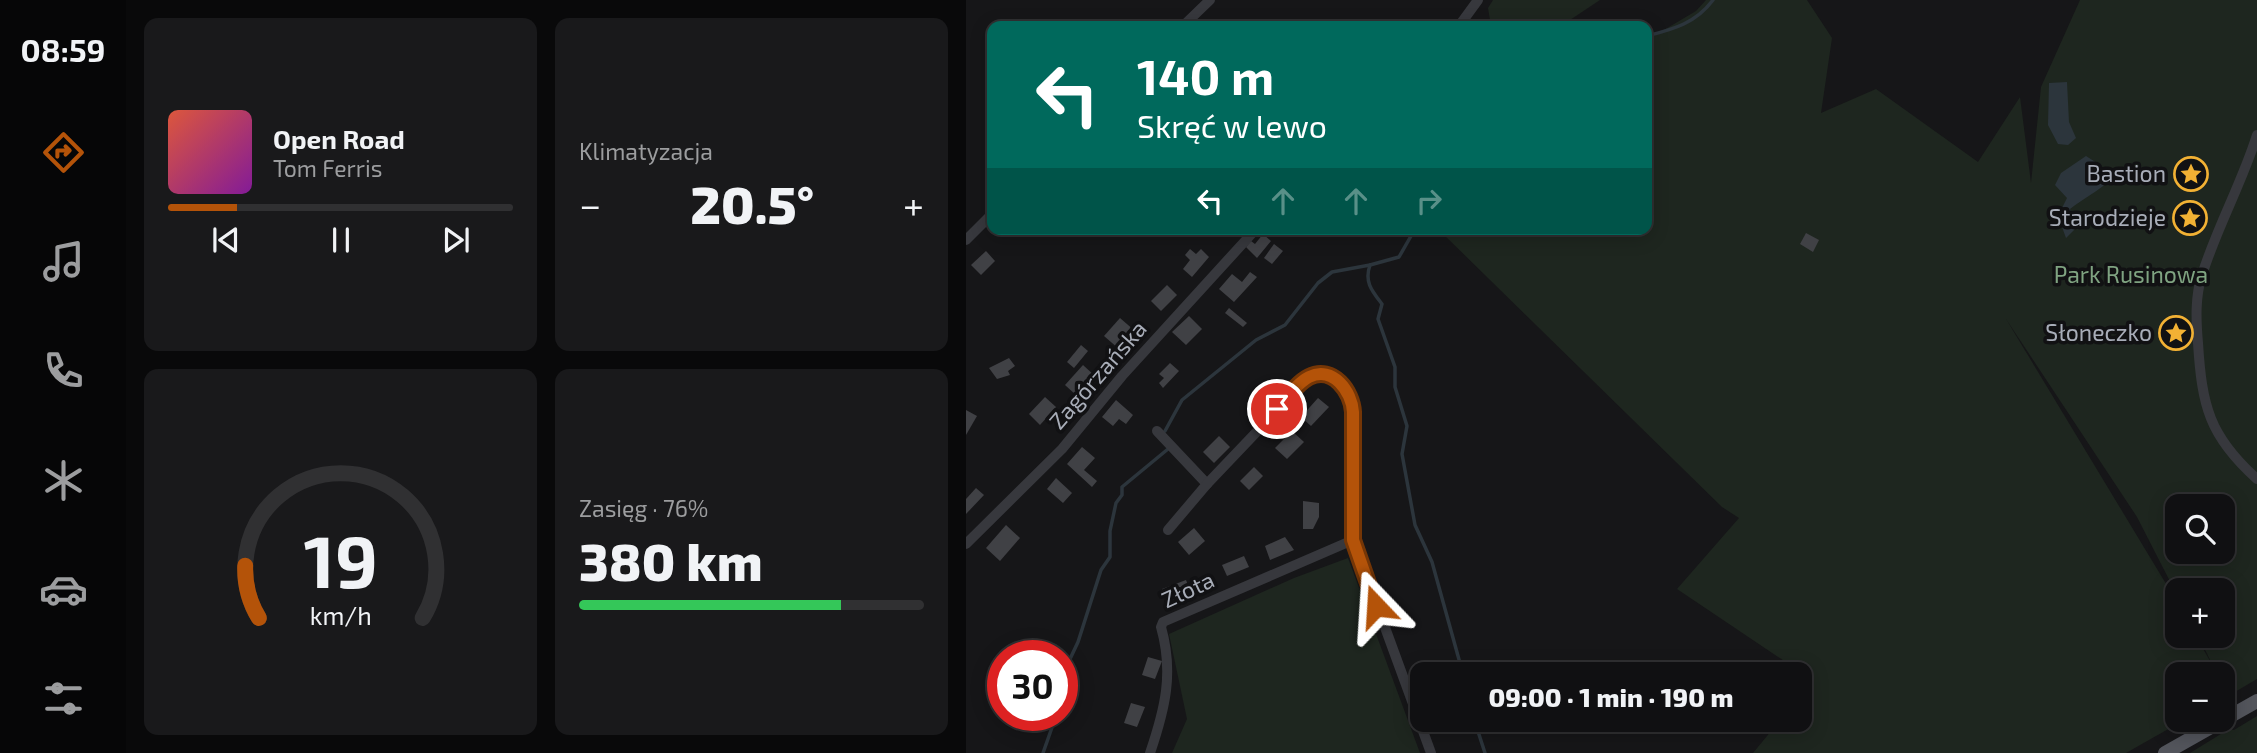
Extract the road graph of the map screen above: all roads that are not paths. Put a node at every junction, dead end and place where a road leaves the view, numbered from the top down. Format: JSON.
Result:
{"nodes":[{"id":1,"x":1210,"y":0,"type":"edge"},
{"id":2,"x":1478,"y":0,"type":"edge"},
{"id":3,"x":1188,"y":21,"type":"edge"},
{"id":4,"x":1463,"y":21,"type":"edge"},
{"id":5,"x":2257,"y":135,"type":"edge"},
{"id":6,"x":987,"y":219,"type":"edge"},
{"id":7,"x":1251,"y":235,"type":"edge"},
{"id":8,"x":966,"y":240,"type":"edge"},
{"id":9,"x":1157,"y":430,"type":"dead end"},
{"id":10,"x":2257,"y":480,"type":"edge"},
{"id":11,"x":1206,"y":484,"type":"junction"},
{"id":12,"x":1168,"y":530,"type":"dead end"},
{"id":13,"x":1353,"y":540,"type":"junction"},
{"id":14,"x":966,"y":544,"type":"edge"},
{"id":15,"x":2257,"y":701,"type":"edge"},
{"id":16,"x":1150,"y":753,"type":"edge"},
{"id":17,"x":1430,"y":753,"type":"edge"},
{"id":18,"x":2165,"y":753,"type":"edge"}],
"edges":[{"from":1,"to":3,"type":"street"},
{"from":2,"to":4,"type":"street"},
{"from":5,"to":10,"type":"street"},
{"from":6,"to":8,"type":"street"},
{"from":7,"to":14,"type":"street","name":"Zagórzańska"},
{"from":9,"to":11,"type":"street"},
{"from":11,"to":12,"type":"street"},
{"from":11,"to":13,"type":"street"},
{"from":13,"to":16,"type":"street","name":"Złota"},
{"from":13,"to":17,"type":"street"},
{"from":15,"to":18,"type":"main road"}]}
